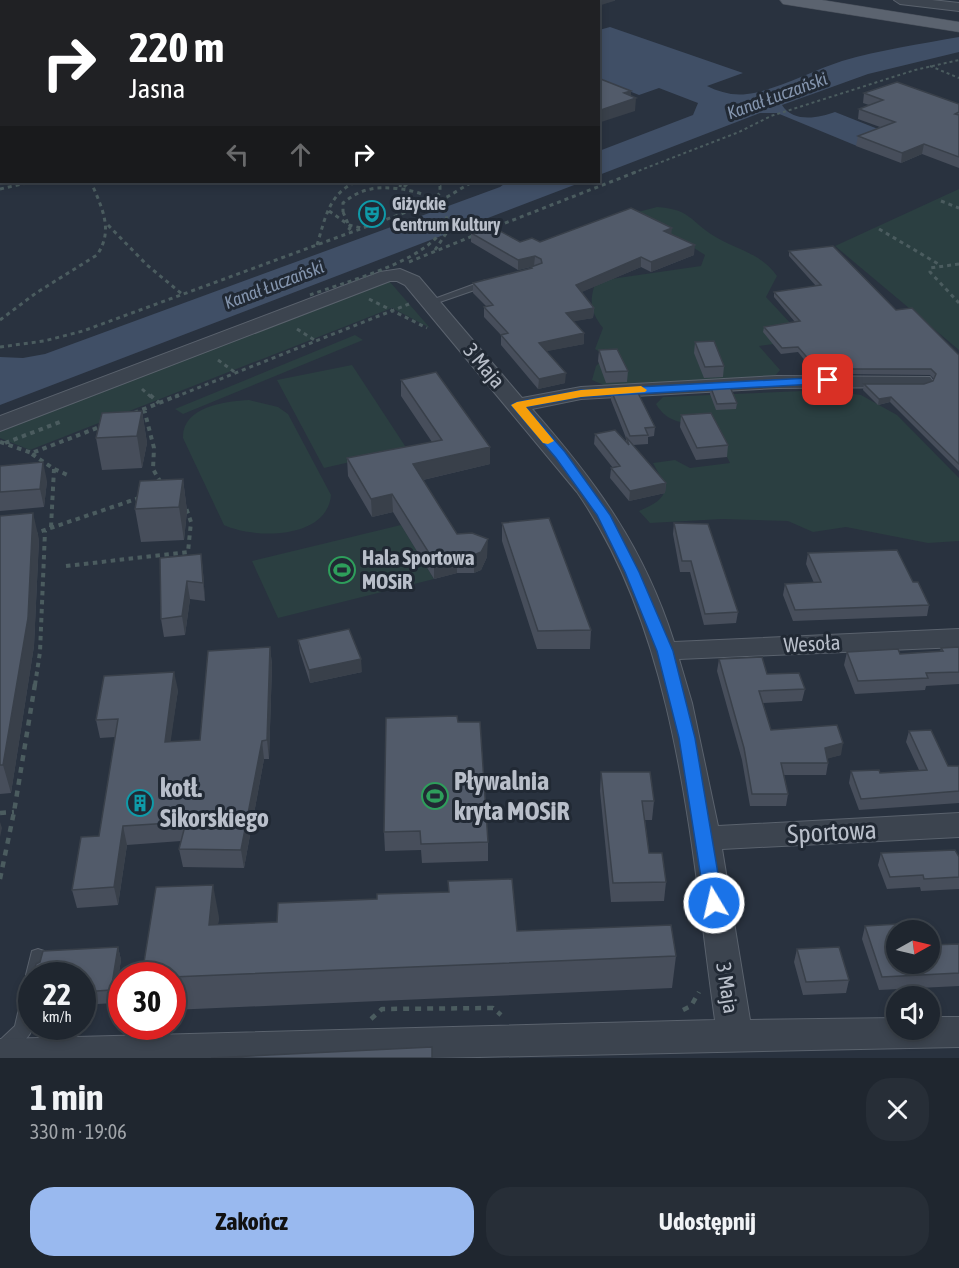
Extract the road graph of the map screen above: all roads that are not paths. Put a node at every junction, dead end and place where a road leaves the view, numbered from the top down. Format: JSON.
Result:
{"nodes":[{"id":1,"x":789,"y":0,"type":"edge"},
{"id":2,"x":900,"y":0,"type":"edge"},
{"id":3,"x":959,"y":7,"type":"edge"},
{"id":4,"x":959,"y":27,"type":"edge"},
{"id":5,"x":502,"y":279,"type":"edge"},
{"id":6,"x":427,"y":317,"type":"junction"},
{"id":7,"x":923,"y":381,"type":"edge"},
{"id":8,"x":517,"y":405,"type":"junction"},
{"id":9,"x":0,"y":424,"type":"edge"},
{"id":10,"x":959,"y":638,"type":"edge"},
{"id":11,"x":665,"y":651,"type":"junction"},
{"id":12,"x":959,"y":825,"type":"edge"},
{"id":13,"x":704,"y":838,"type":"junction"},
{"id":14,"x":38,"y":956,"type":"dead end"},
{"id":15,"x":37,"y":962,"type":"edge"},
{"id":16,"x":959,"y":1032,"type":"edge"},
{"id":17,"x":735,"y":1036,"type":"junction"},
{"id":18,"x":18,"y":1039,"type":"edge"},
{"id":19,"x":628,"y":1048,"type":"edge"},
{"id":20,"x":11,"y":1054,"type":"edge"}],
"edges":[{"from":1,"to":4,"type":"main road"},
{"from":2,"to":3,"type":"street"},
{"from":5,"to":6,"type":"lane"},
{"from":6,"to":8,"type":"street","name":"3 Maja"},
{"from":6,"to":9,"type":"street","name":"3 Maja"},
{"from":7,"to":8,"type":"street"},
{"from":8,"to":11,"type":"street","name":"3 Maja"},
{"from":10,"to":11,"type":"street","name":"Wesoła"},
{"from":11,"to":13,"type":"street","name":"3 Maja"},
{"from":12,"to":13,"type":"street","name":"Sportowa"},
{"from":13,"to":17,"type":"street","name":"3 Maja"},
{"from":14,"to":15,"type":"lane"},
{"from":16,"to":17,"type":"street"},
{"from":17,"to":19,"type":"street"},
{"from":18,"to":20,"type":"lane"},
{"from":19,"to":20,"type":"street"}]}
